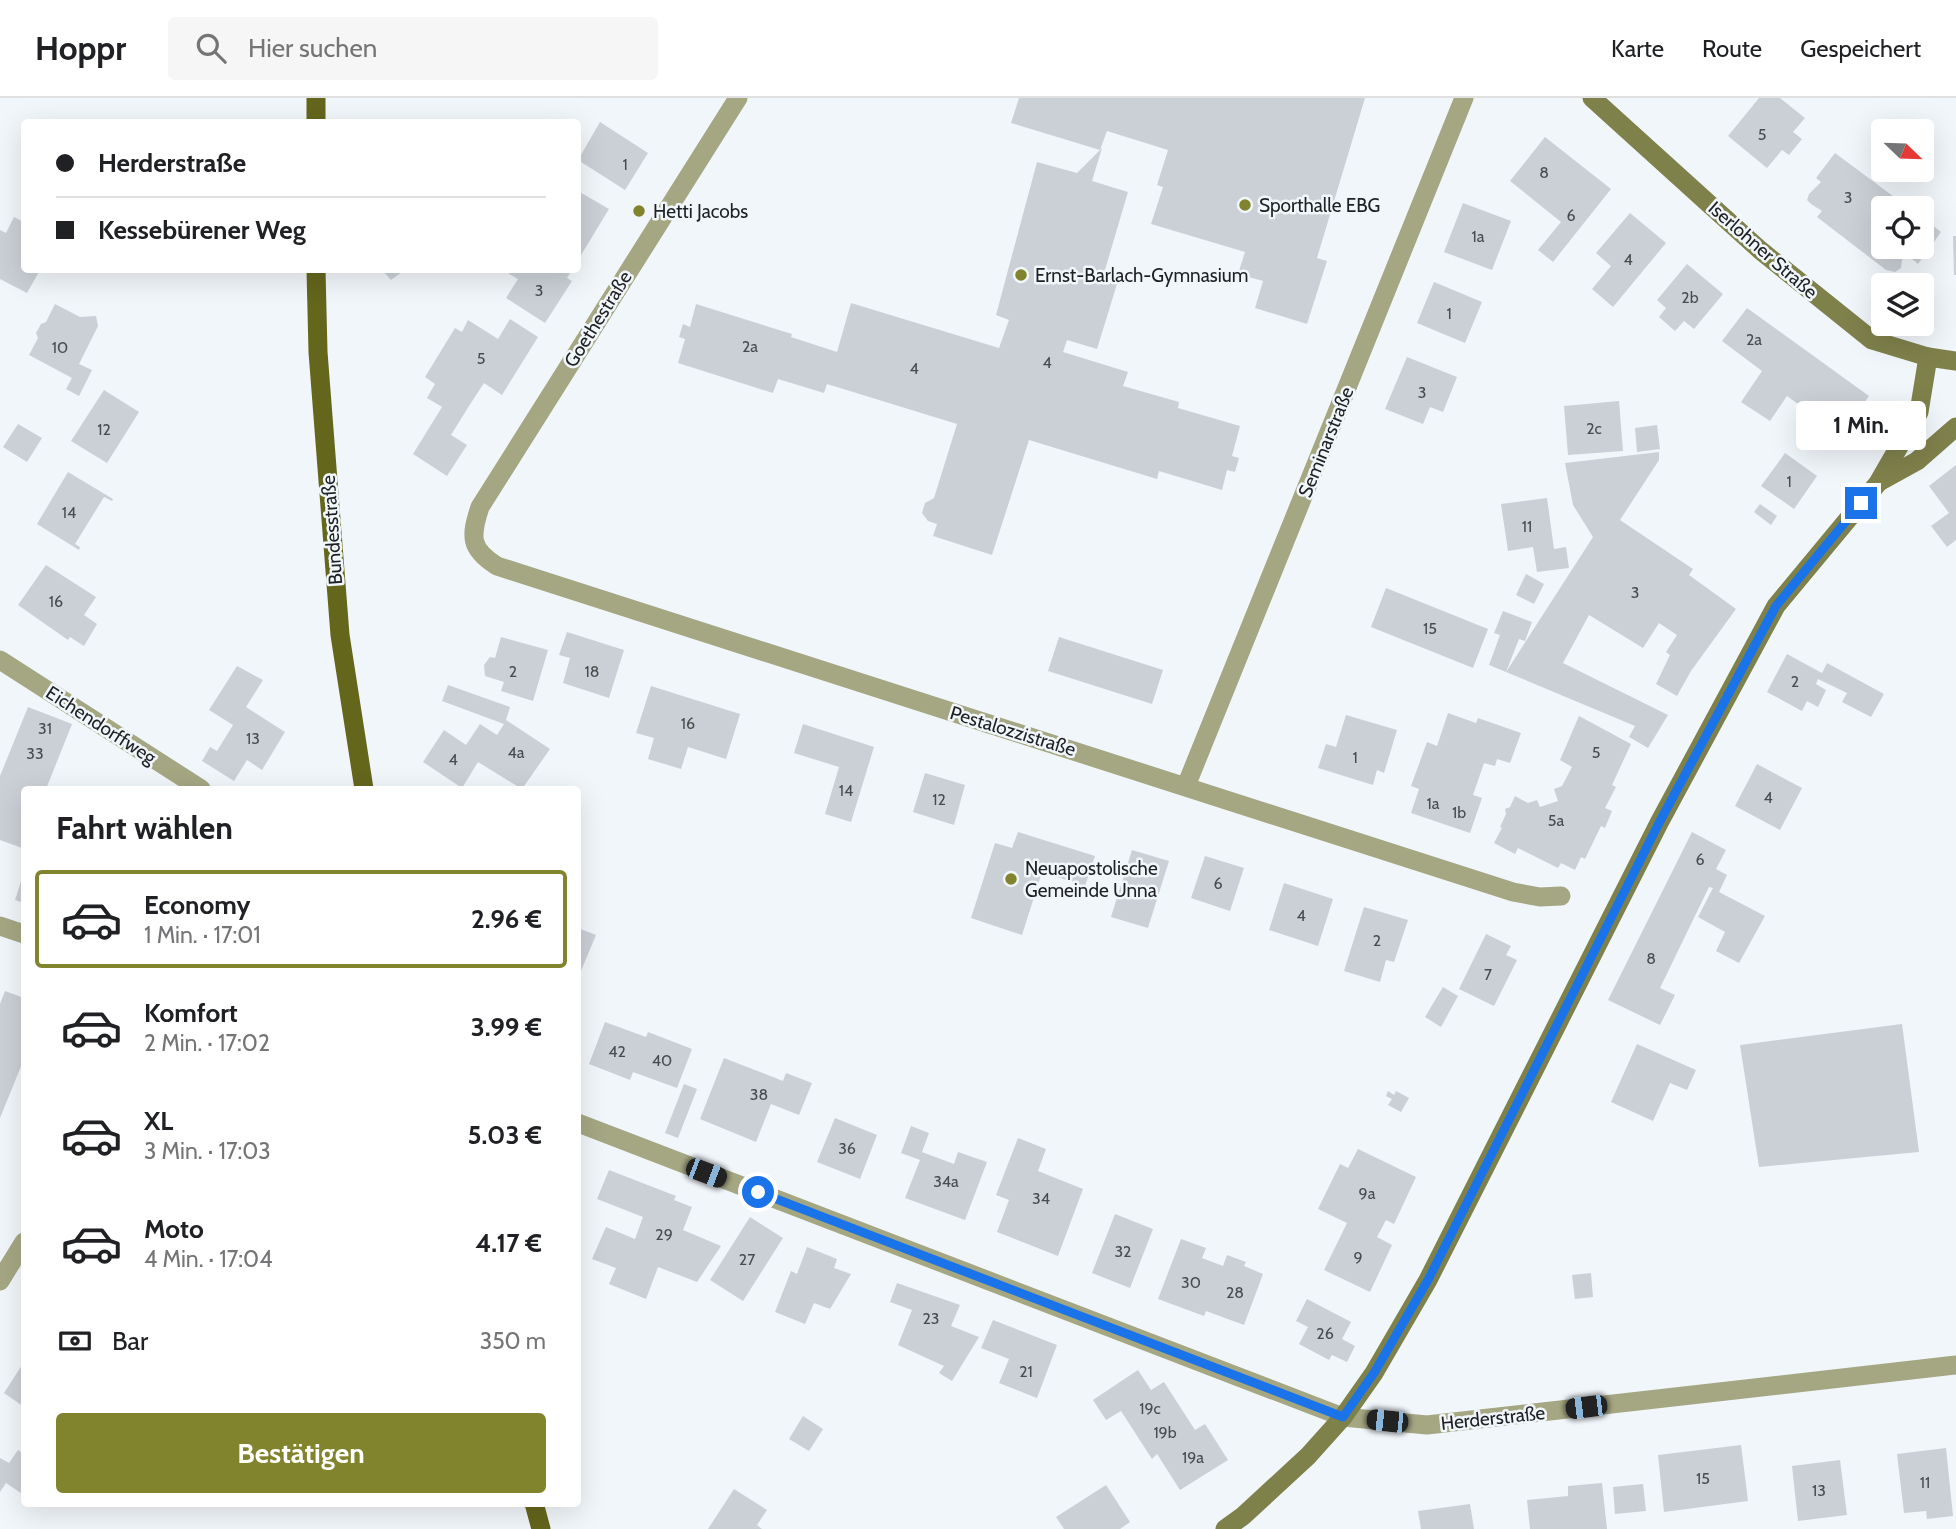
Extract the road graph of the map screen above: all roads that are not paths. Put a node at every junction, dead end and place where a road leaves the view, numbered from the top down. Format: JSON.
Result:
{"nodes":[{"id":1,"x":317,"y":98,"type":"edge"},
{"id":2,"x":738,"y":98,"type":"edge"},
{"id":3,"x":1464,"y":98,"type":"edge"},
{"id":4,"x":1594,"y":99,"type":"edge"},
{"id":5,"x":316,"y":119,"type":"edge"},
{"id":6,"x":316,"y":273,"type":"edge"},
{"id":7,"x":1928,"y":357,"type":"junction"},
{"id":8,"x":1956,"y":361,"type":"edge"},
{"id":9,"x":1956,"y":427,"type":"edge"},
{"id":10,"x":1878,"y":483,"type":"junction"},
{"id":11,"x":474,"y":545,"type":"joint"},
{"id":12,"x":0,"y":660,"type":"edge"},
{"id":13,"x":196,"y":786,"type":"edge"},
{"id":14,"x":364,"y":786,"type":"edge"},
{"id":15,"x":1186,"y":786,"type":"junction"},
{"id":16,"x":1561,"y":896,"type":"dead end"},
{"id":17,"x":0,"y":926,"type":"edge"},
{"id":18,"x":21,"y":933,"type":"edge"},
{"id":19,"x":581,"y":1124,"type":"edge"},
{"id":20,"x":21,"y":1247,"type":"edge"},
{"id":21,"x":0,"y":1281,"type":"edge"},
{"id":22,"x":1956,"y":1365,"type":"edge"},
{"id":23,"x":1343,"y":1417,"type":"junction"},
{"id":24,"x":535,"y":1507,"type":"edge"},
{"id":25,"x":541,"y":1529,"type":"edge"},
{"id":26,"x":1225,"y":1529,"type":"edge"}],
"edges":[{"from":1,"to":5,"type":"main road"},
{"from":2,"to":11,"type":"street","name":"Goethestraße"},
{"from":3,"to":15,"type":"street","name":"Seminarstraße"},
{"from":4,"to":7,"type":"main road","name":"Iserlohner Straße"},
{"from":6,"to":14,"type":"main road","name":"Bundesstraße"},
{"from":7,"to":8,"type":"main road","name":"Iserlohner Straße"},
{"from":7,"to":10,"type":"main road"},
{"from":9,"to":10,"type":"main road"},
{"from":10,"to":23,"type":"main road"},
{"from":11,"to":15,"type":"street","name":"Pestalozzistraße"},
{"from":12,"to":13,"type":"street","name":"Eichendorffweg"},
{"from":15,"to":16,"type":"street","name":"Pestalozzistraße"},
{"from":17,"to":18,"type":"street"},
{"from":19,"to":23,"type":"street","name":"Herderstraße"},
{"from":20,"to":21,"type":"street"},
{"from":22,"to":23,"type":"street","name":"Herderstraße"},
{"from":23,"to":26,"type":"main road"},
{"from":24,"to":25,"type":"main road"}]}
